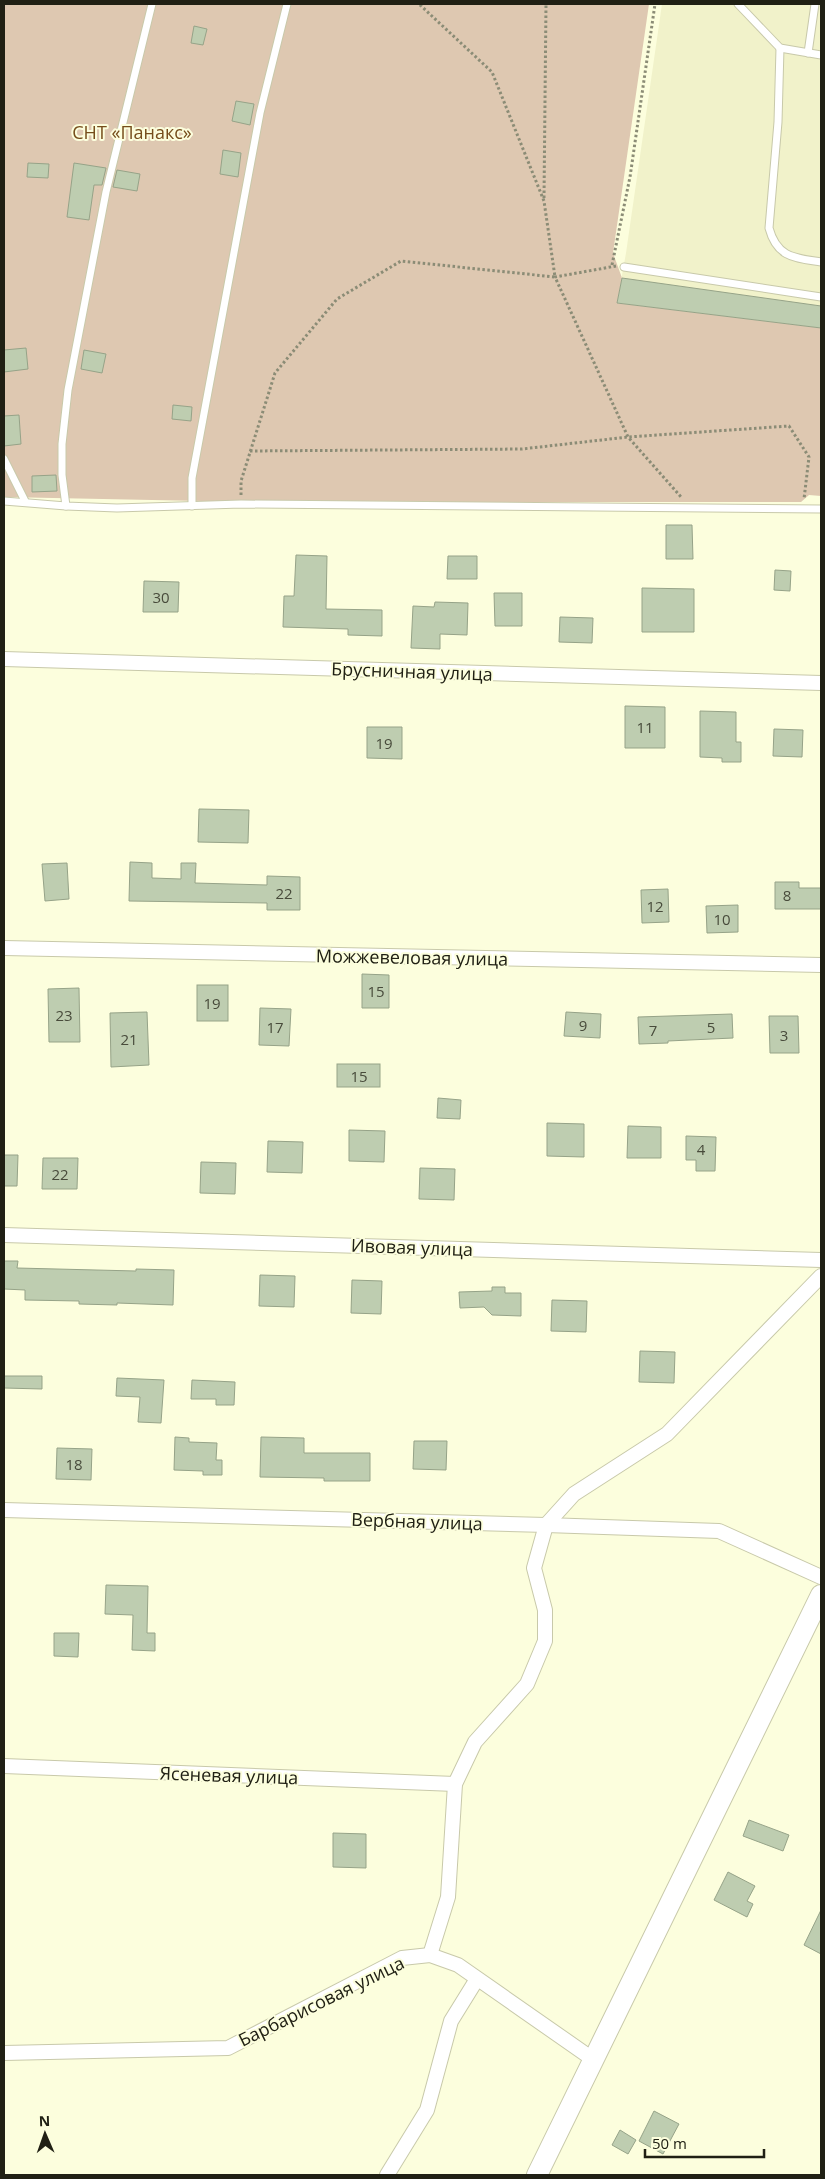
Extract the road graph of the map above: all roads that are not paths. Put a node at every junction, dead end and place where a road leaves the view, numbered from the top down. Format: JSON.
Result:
{"nodes":[{"id":1,"x":152,"y":4,"type":"edge"},
{"id":2,"x":287,"y":4,"type":"edge"},
{"id":3,"x":738,"y":4,"type":"edge"},
{"id":4,"x":815,"y":4,"type":"edge"},
{"id":5,"x":780,"y":48,"type":"junction"},
{"id":6,"x":808,"y":53,"type":"junction"},
{"id":7,"x":821,"y":55,"type":"edge"},
{"id":8,"x":821,"y":262,"type":"edge"},
{"id":9,"x":624,"y":267,"type":"road end"},
{"id":10,"x":821,"y":298,"type":"edge"},
{"id":11,"x":4,"y":459,"type":"edge"},
{"id":12,"x":4,"y":501,"type":"edge"},
{"id":13,"x":25,"y":502,"type":"junction"},
{"id":14,"x":66,"y":506,"type":"junction"},
{"id":15,"x":192,"y":506,"type":"junction"},
{"id":16,"x":821,"y":509,"type":"edge"},
{"id":17,"x":4,"y":659,"type":"edge"},
{"id":18,"x":821,"y":683,"type":"edge"},
{"id":19,"x":4,"y":948,"type":"edge"},
{"id":20,"x":821,"y":965,"type":"edge"},
{"id":21,"x":4,"y":1235,"type":"edge"},
{"id":22,"x":821,"y":1260,"type":"edge"},
{"id":23,"x":821,"y":1276,"type":"edge"},
{"id":24,"x":4,"y":1510,"type":"edge"},
{"id":25,"x":546,"y":1524,"type":"junction"},
{"id":26,"x":821,"y":1577,"type":"edge"},
{"id":27,"x":821,"y":1596,"type":"edge"},
{"id":28,"x":4,"y":1766,"type":"edge"},
{"id":29,"x":455,"y":1784,"type":"junction"},
{"id":30,"x":430,"y":1954,"type":"junction"},
{"id":31,"x":477,"y":1979,"type":"junction"},
{"id":32,"x":4,"y":2054,"type":"edge"},
{"id":33,"x":594,"y":2060,"type":"junction"},
{"id":34,"x":387,"y":2175,"type":"edge"},
{"id":35,"x":537,"y":2175,"type":"edge"}],
"edges":[{"from":1,"to":14,"type":"lane"},
{"from":2,"to":15,"type":"lane"},
{"from":3,"to":5,"type":"lane"},
{"from":4,"to":6,"type":"lane"},
{"from":5,"to":6,"type":"lane"},
{"from":5,"to":8,"type":"lane"},
{"from":6,"to":7,"type":"lane"},
{"from":9,"to":10,"type":"lane"},
{"from":11,"to":13,"type":"lane"},
{"from":12,"to":13,"type":"lane"},
{"from":13,"to":14,"type":"lane"},
{"from":14,"to":15,"type":"lane"},
{"from":15,"to":16,"type":"lane"},
{"from":17,"to":18,"type":"street","name":"Брусничная улица"},
{"from":19,"to":20,"type":"street","name":"Можжевеловая улица"},
{"from":21,"to":22,"type":"street","name":"Ивовая улица"},
{"from":23,"to":25,"type":"street"},
{"from":24,"to":25,"type":"street","name":"Вербная улица"},
{"from":25,"to":26,"type":"street","name":"Вербная улица"},
{"from":25,"to":29,"type":"street"},
{"from":27,"to":33,"type":"street"},
{"from":28,"to":29,"type":"street","name":"Ясеневая улица"},
{"from":29,"to":30,"type":"street"},
{"from":30,"to":31,"type":"street"},
{"from":30,"to":32,"type":"street","name":"Барбарисовая улица"},
{"from":31,"to":33,"type":"street"},
{"from":31,"to":34,"type":"street"},
{"from":33,"to":35,"type":"street"}]}
